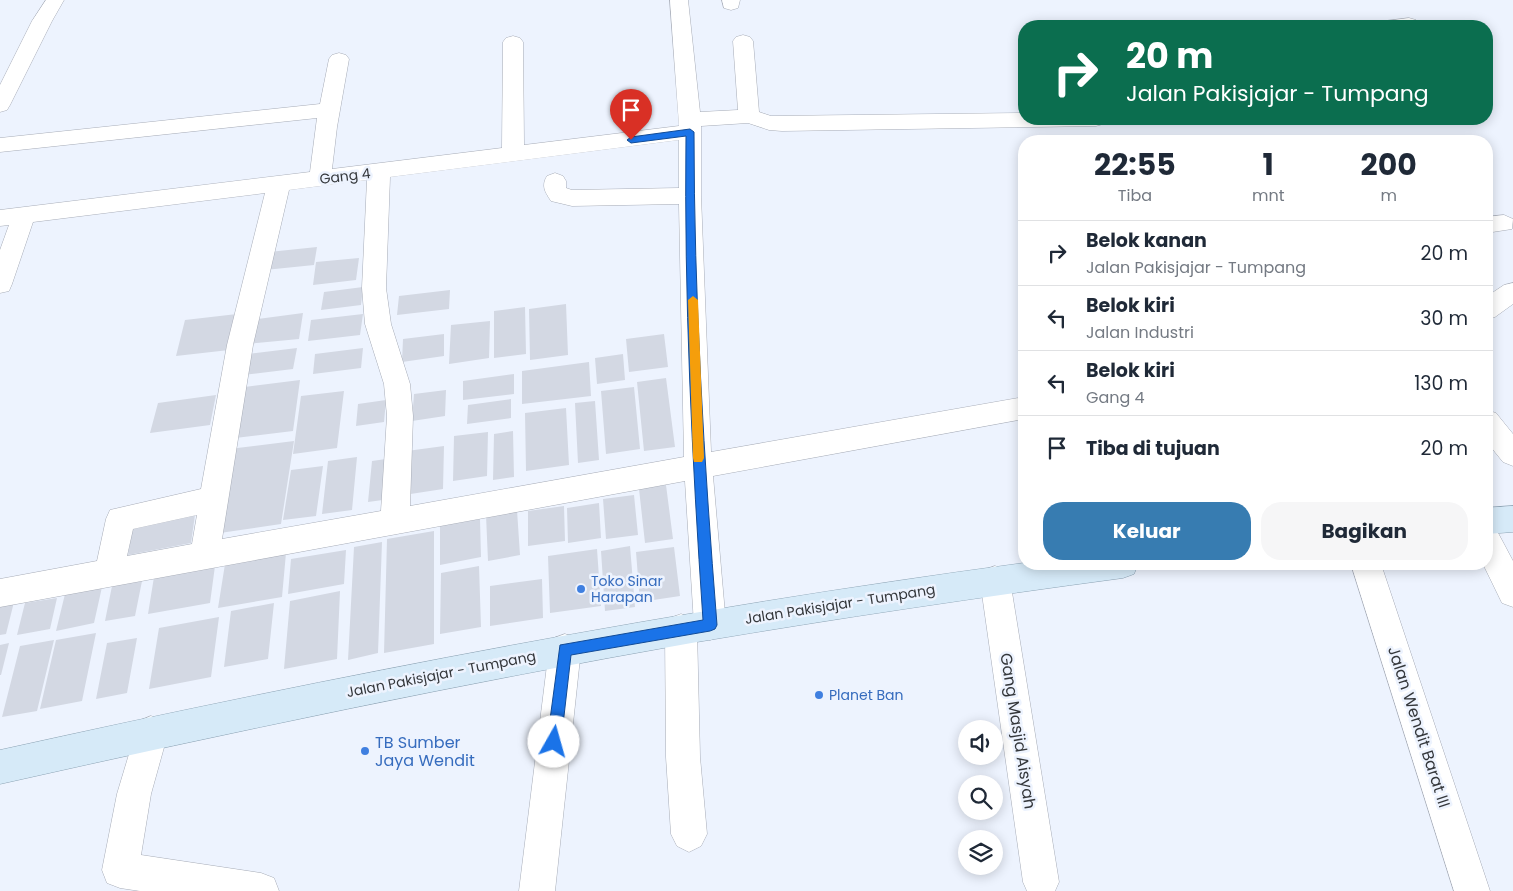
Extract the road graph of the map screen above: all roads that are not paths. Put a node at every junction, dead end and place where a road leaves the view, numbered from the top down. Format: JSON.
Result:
{"nodes":[{"id":1,"x":55,"y":0,"type":"edge"},
{"id":2,"x":679,"y":0,"type":"edge"},
{"id":3,"x":743,"y":41,"type":"dead end"},
{"id":4,"x":513,"y":42,"type":"dead end"},
{"id":5,"x":339,"y":59,"type":"dead end"},
{"id":6,"x":7,"y":75,"type":"edge"},
{"id":7,"x":0,"y":105,"type":"edge"},
{"id":8,"x":330,"y":110,"type":"junction"},
{"id":9,"x":749,"y":116,"type":"junction"},
{"id":10,"x":1018,"y":120,"type":"edge"},
{"id":11,"x":690,"y":126,"type":"junction"},
{"id":12,"x":0,"y":145,"type":"edge"},
{"id":13,"x":512,"y":155,"type":"junction"},
{"id":14,"x":378,"y":171,"type":"junction"},
{"id":15,"x":320,"y":179,"type":"junction"},
{"id":16,"x":555,"y":181,"type":"dead end"},
{"id":17,"x":279,"y":183,"type":"junction"},
{"id":18,"x":690,"y":196,"type":"junction"},
{"id":19,"x":24,"y":215,"type":"junction"},
{"id":20,"x":0,"y":218,"type":"edge"},
{"id":21,"x":0,"y":284,"type":"edge"},
{"id":22,"x":1513,"y":292,"type":"edge"},
{"id":23,"x":1493,"y":305,"type":"edge"},
{"id":24,"x":1018,"y":409,"type":"edge"},
{"id":25,"x":1493,"y":430,"type":"edge"},
{"id":26,"x":1513,"y":454,"type":"edge"},
{"id":27,"x":698,"y":466,"type":"junction"},
{"id":28,"x":214,"y":499,"type":"junction"},
{"id":29,"x":1513,"y":519,"type":"edge"},
{"id":30,"x":1493,"y":520,"type":"edge"},
{"id":31,"x":394,"y":522,"type":"junction"},
{"id":32,"x":1493,"y":553,"type":"edge"},
{"id":33,"x":205,"y":556,"type":"junction"},
{"id":34,"x":1075,"y":570,"type":"edge"},
{"id":35,"x":1368,"y":570,"type":"edge"},
{"id":36,"x":109,"y":574,"type":"junction"},
{"id":37,"x":995,"y":580,"type":"junction"},
{"id":38,"x":0,"y":593,"type":"edge"},
{"id":39,"x":1513,"y":594,"type":"edge"},
{"id":40,"x":695,"y":627,"type":"junction"},
{"id":41,"x":565,"y":649,"type":"junction"},
{"id":42,"x":152,"y":733,"type":"junction"},
{"id":43,"x":0,"y":767,"type":"edge"},
{"id":44,"x":689,"y":834,"type":"dead end"},
{"id":45,"x":118,"y":880,"type":"edge"},
{"id":46,"x":1042,"y":882,"type":"dead end"},
{"id":47,"x":261,"y":891,"type":"edge"},
{"id":48,"x":537,"y":891,"type":"edge"},
{"id":49,"x":1472,"y":891,"type":"edge"}],
"edges":[{"from":1,"to":6,"type":"street"},
{"from":2,"to":11,"type":"street"},
{"from":3,"to":9,"type":"street"},
{"from":4,"to":13,"type":"street"},
{"from":5,"to":8,"type":"street"},
{"from":6,"to":7,"type":"street"},
{"from":8,"to":12,"type":"street"},
{"from":8,"to":15,"type":"street"},
{"from":9,"to":10,"type":"street"},
{"from":9,"to":11,"type":"street","name":"Gang 4"},
{"from":11,"to":13,"type":"street","name":"Gang 4"},
{"from":11,"to":18,"type":"street"},
{"from":13,"to":14,"type":"street","name":"Gang 4"},
{"from":14,"to":15,"type":"street","name":"Gang 4"},
{"from":14,"to":31,"type":"street"},
{"from":15,"to":17,"type":"street","name":"Gang 4"},
{"from":16,"to":18,"type":"street"},
{"from":17,"to":19,"type":"street","name":"Gang 4"},
{"from":17,"to":28,"type":"street"},
{"from":18,"to":27,"type":"street"},
{"from":19,"to":20,"type":"street","name":"Gang 4"},
{"from":19,"to":21,"type":"street"},
{"from":22,"to":23,"type":"street"},
{"from":24,"to":27,"type":"street"},
{"from":25,"to":26,"type":"street"},
{"from":27,"to":31,"type":"street"},
{"from":27,"to":40,"type":"street"},
{"from":28,"to":33,"type":"street"},
{"from":28,"to":36,"type":"street"},
{"from":29,"to":30,"type":"main road"},
{"from":31,"to":33,"type":"street"},
{"from":32,"to":39,"type":"street"},
{"from":33,"to":36,"type":"street"},
{"from":34,"to":37,"type":"main road","name":"Jalan Pakisjajar - Tumpang"},
{"from":35,"to":49,"type":"street","name":"Jalan Wendit Barat III"},
{"from":36,"to":38,"type":"street"},
{"from":37,"to":40,"type":"main road","name":"Jalan Pakisjajar - Tumpang"},
{"from":37,"to":46,"type":"street","name":"Gang Masjid Aisyah"},
{"from":40,"to":41,"type":"main road","name":"Jalan Pakisjajar - Tumpang"},
{"from":40,"to":44,"type":"street"},
{"from":41,"to":42,"type":"main road","name":"Jalan Pakisjajar - Tumpang"},
{"from":41,"to":48,"type":"street"},
{"from":42,"to":43,"type":"main road","name":"Jalan Pakisjajar - Tumpang"},
{"from":42,"to":45,"type":"street"},
{"from":45,"to":47,"type":"street"}]}
